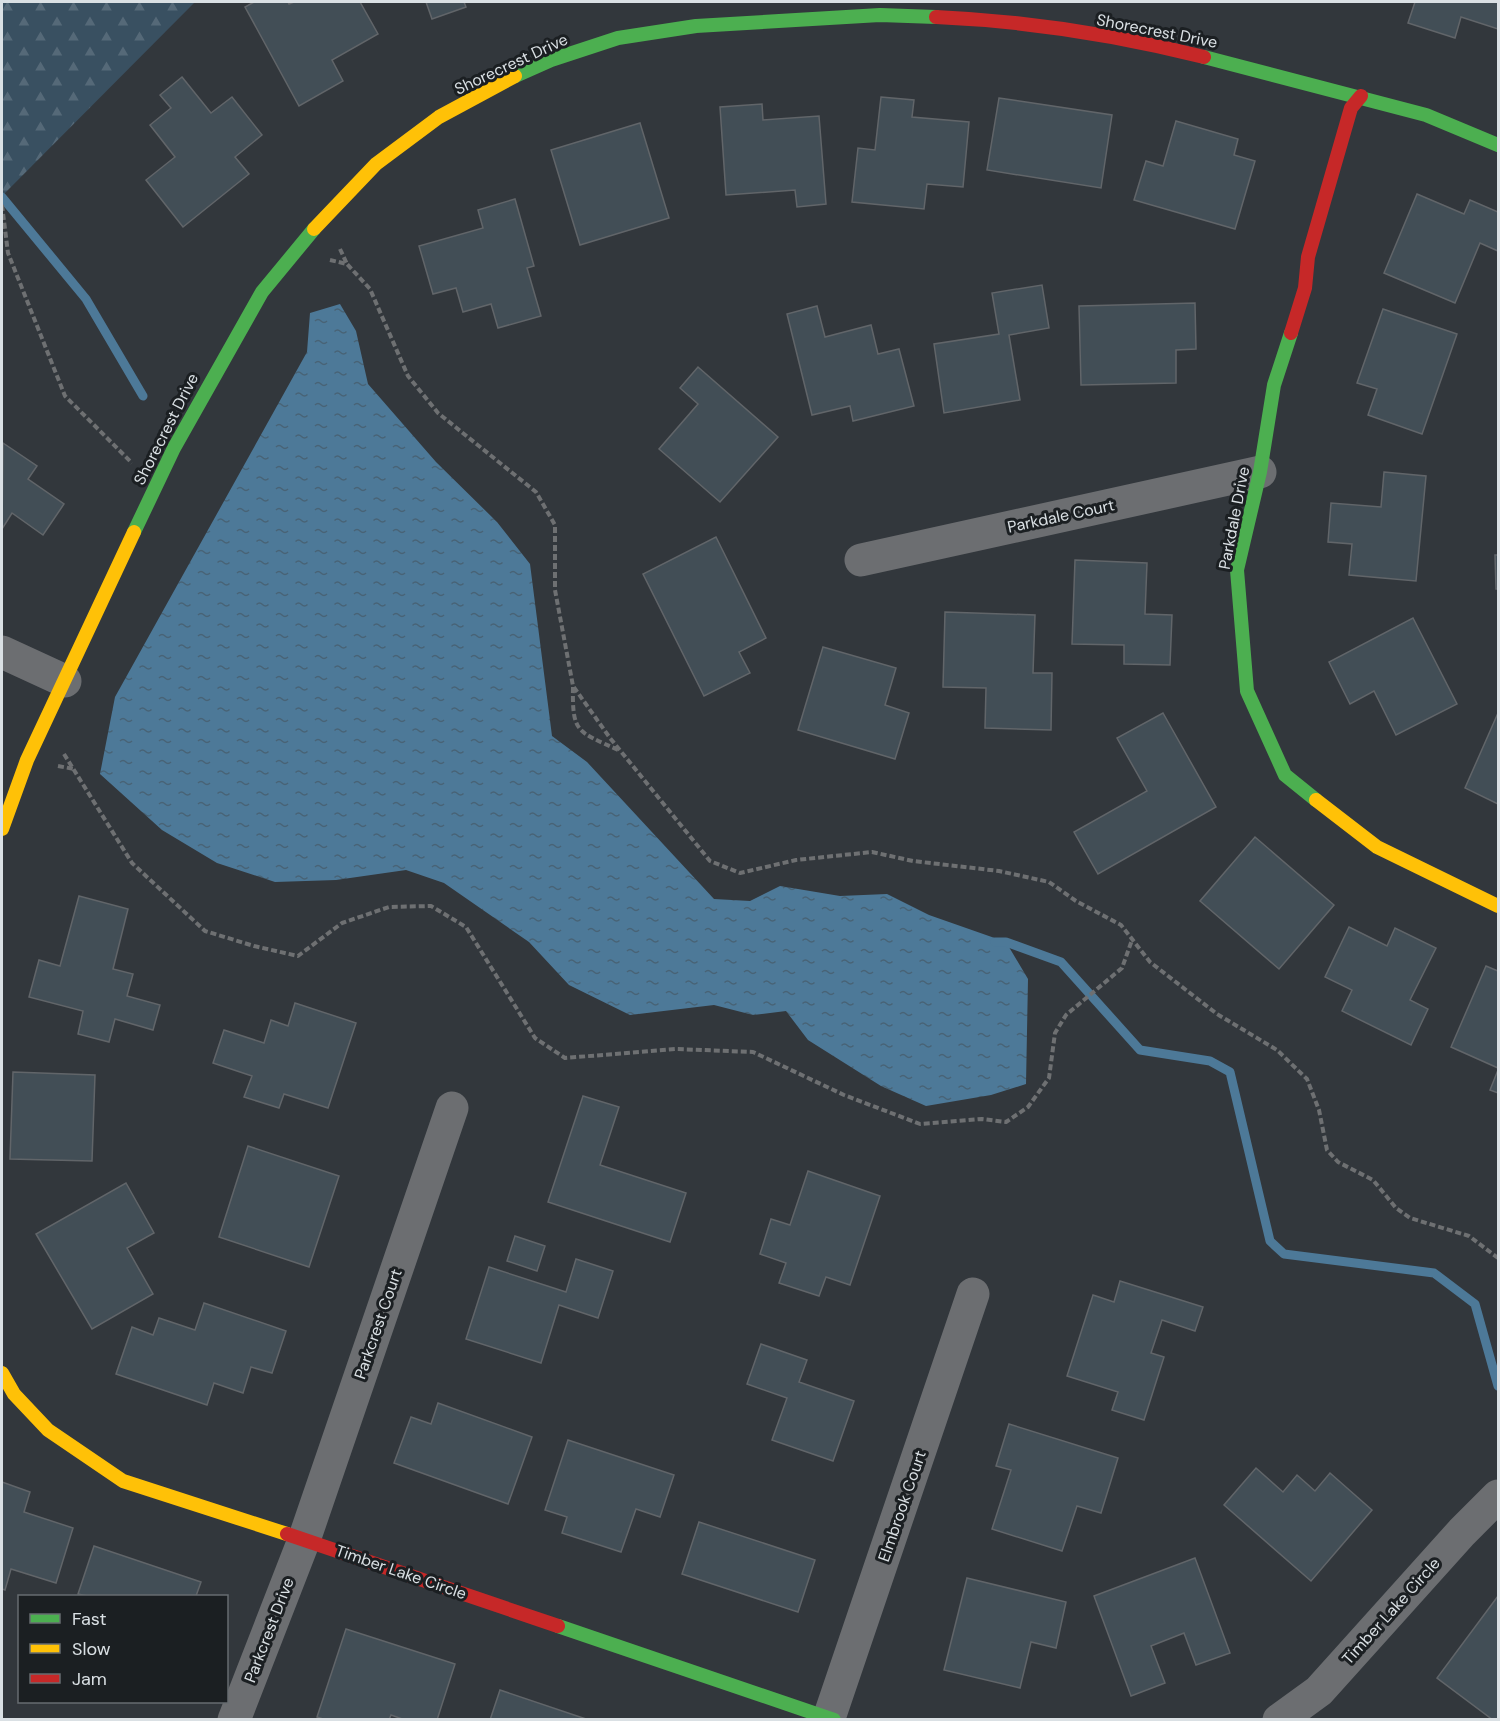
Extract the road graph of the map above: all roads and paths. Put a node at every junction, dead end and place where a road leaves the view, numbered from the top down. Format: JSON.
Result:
{"nodes":[{"id":1,"x":1361,"y":96,"type":"junction"},
{"id":2,"x":1498,"y":145,"type":"edge"},
{"id":3,"x":2,"y":205,"type":"edge"},
{"id":4,"x":294,"y":250,"type":"junction"},
{"id":5,"x":1260,"y":472,"type":"junction"},
{"id":6,"x":155,"y":487,"type":"junction"},
{"id":7,"x":861,"y":560,"type":"dead end"},
{"id":8,"x":2,"y":652,"type":"edge"},
{"id":9,"x":65,"y":681,"type":"junction"},
{"id":10,"x":573,"y":686,"type":"junction"},
{"id":11,"x":44,"y":727,"type":"junction"},
{"id":12,"x":621,"y":751,"type":"junction"},
{"id":13,"x":2,"y":829,"type":"edge"},
{"id":14,"x":1498,"y":906,"type":"edge"},
{"id":15,"x":1132,"y":940,"type":"junction"},
{"id":16,"x":452,"y":1108,"type":"dead end"},
{"id":17,"x":1498,"y":1258,"type":"edge"},
{"id":18,"x":973,"y":1294,"type":"dead end"},
{"id":19,"x":2,"y":1373,"type":"edge"},
{"id":20,"x":1498,"y":1497,"type":"edge"},
{"id":21,"x":304,"y":1540,"type":"junction"},
{"id":22,"x":234,"y":1719,"type":"edge"},
{"id":23,"x":831,"y":1719,"type":"edge"},
{"id":24,"x":1279,"y":1719,"type":"edge"}],
"edges":[{"from":1,"to":2,"type":"street","name":"Shorecrest Drive"},
{"from":1,"to":4,"type":"street","name":"Shorecrest Drive"},
{"from":1,"to":5,"type":"street","name":"Parkdale Drive"},
{"from":3,"to":6,"type":"path"},
{"from":4,"to":6,"type":"street","name":"Shorecrest Drive"},
{"from":4,"to":10,"type":"path"},
{"from":5,"to":7,"type":"street","name":"Parkdale Court"},
{"from":5,"to":14,"type":"street","name":"Parkdale Drive"},
{"from":6,"to":9,"type":"street","name":"Shorecrest Drive"},
{"from":8,"to":9,"type":"street"},
{"from":9,"to":11,"type":"street","name":"Shorecrest Drive"},
{"from":10,"to":12,"type":"path"},
{"from":10,"to":12,"type":"path"},
{"from":11,"to":13,"type":"street","name":"Shorecrest Drive"},
{"from":11,"to":15,"type":"path"},
{"from":12,"to":15,"type":"path"},
{"from":15,"to":17,"type":"path"},
{"from":16,"to":21,"type":"street","name":"Parkcrest Court"},
{"from":18,"to":23,"type":"street","name":"Elmbrook Court"},
{"from":19,"to":21,"type":"street","name":"Timber Lake Circle"},
{"from":20,"to":24,"type":"street","name":"Timber Lake Circle"},
{"from":21,"to":22,"type":"street","name":"Parkcrest Drive"},
{"from":21,"to":23,"type":"street","name":"Timber Lake Circle"}]}
